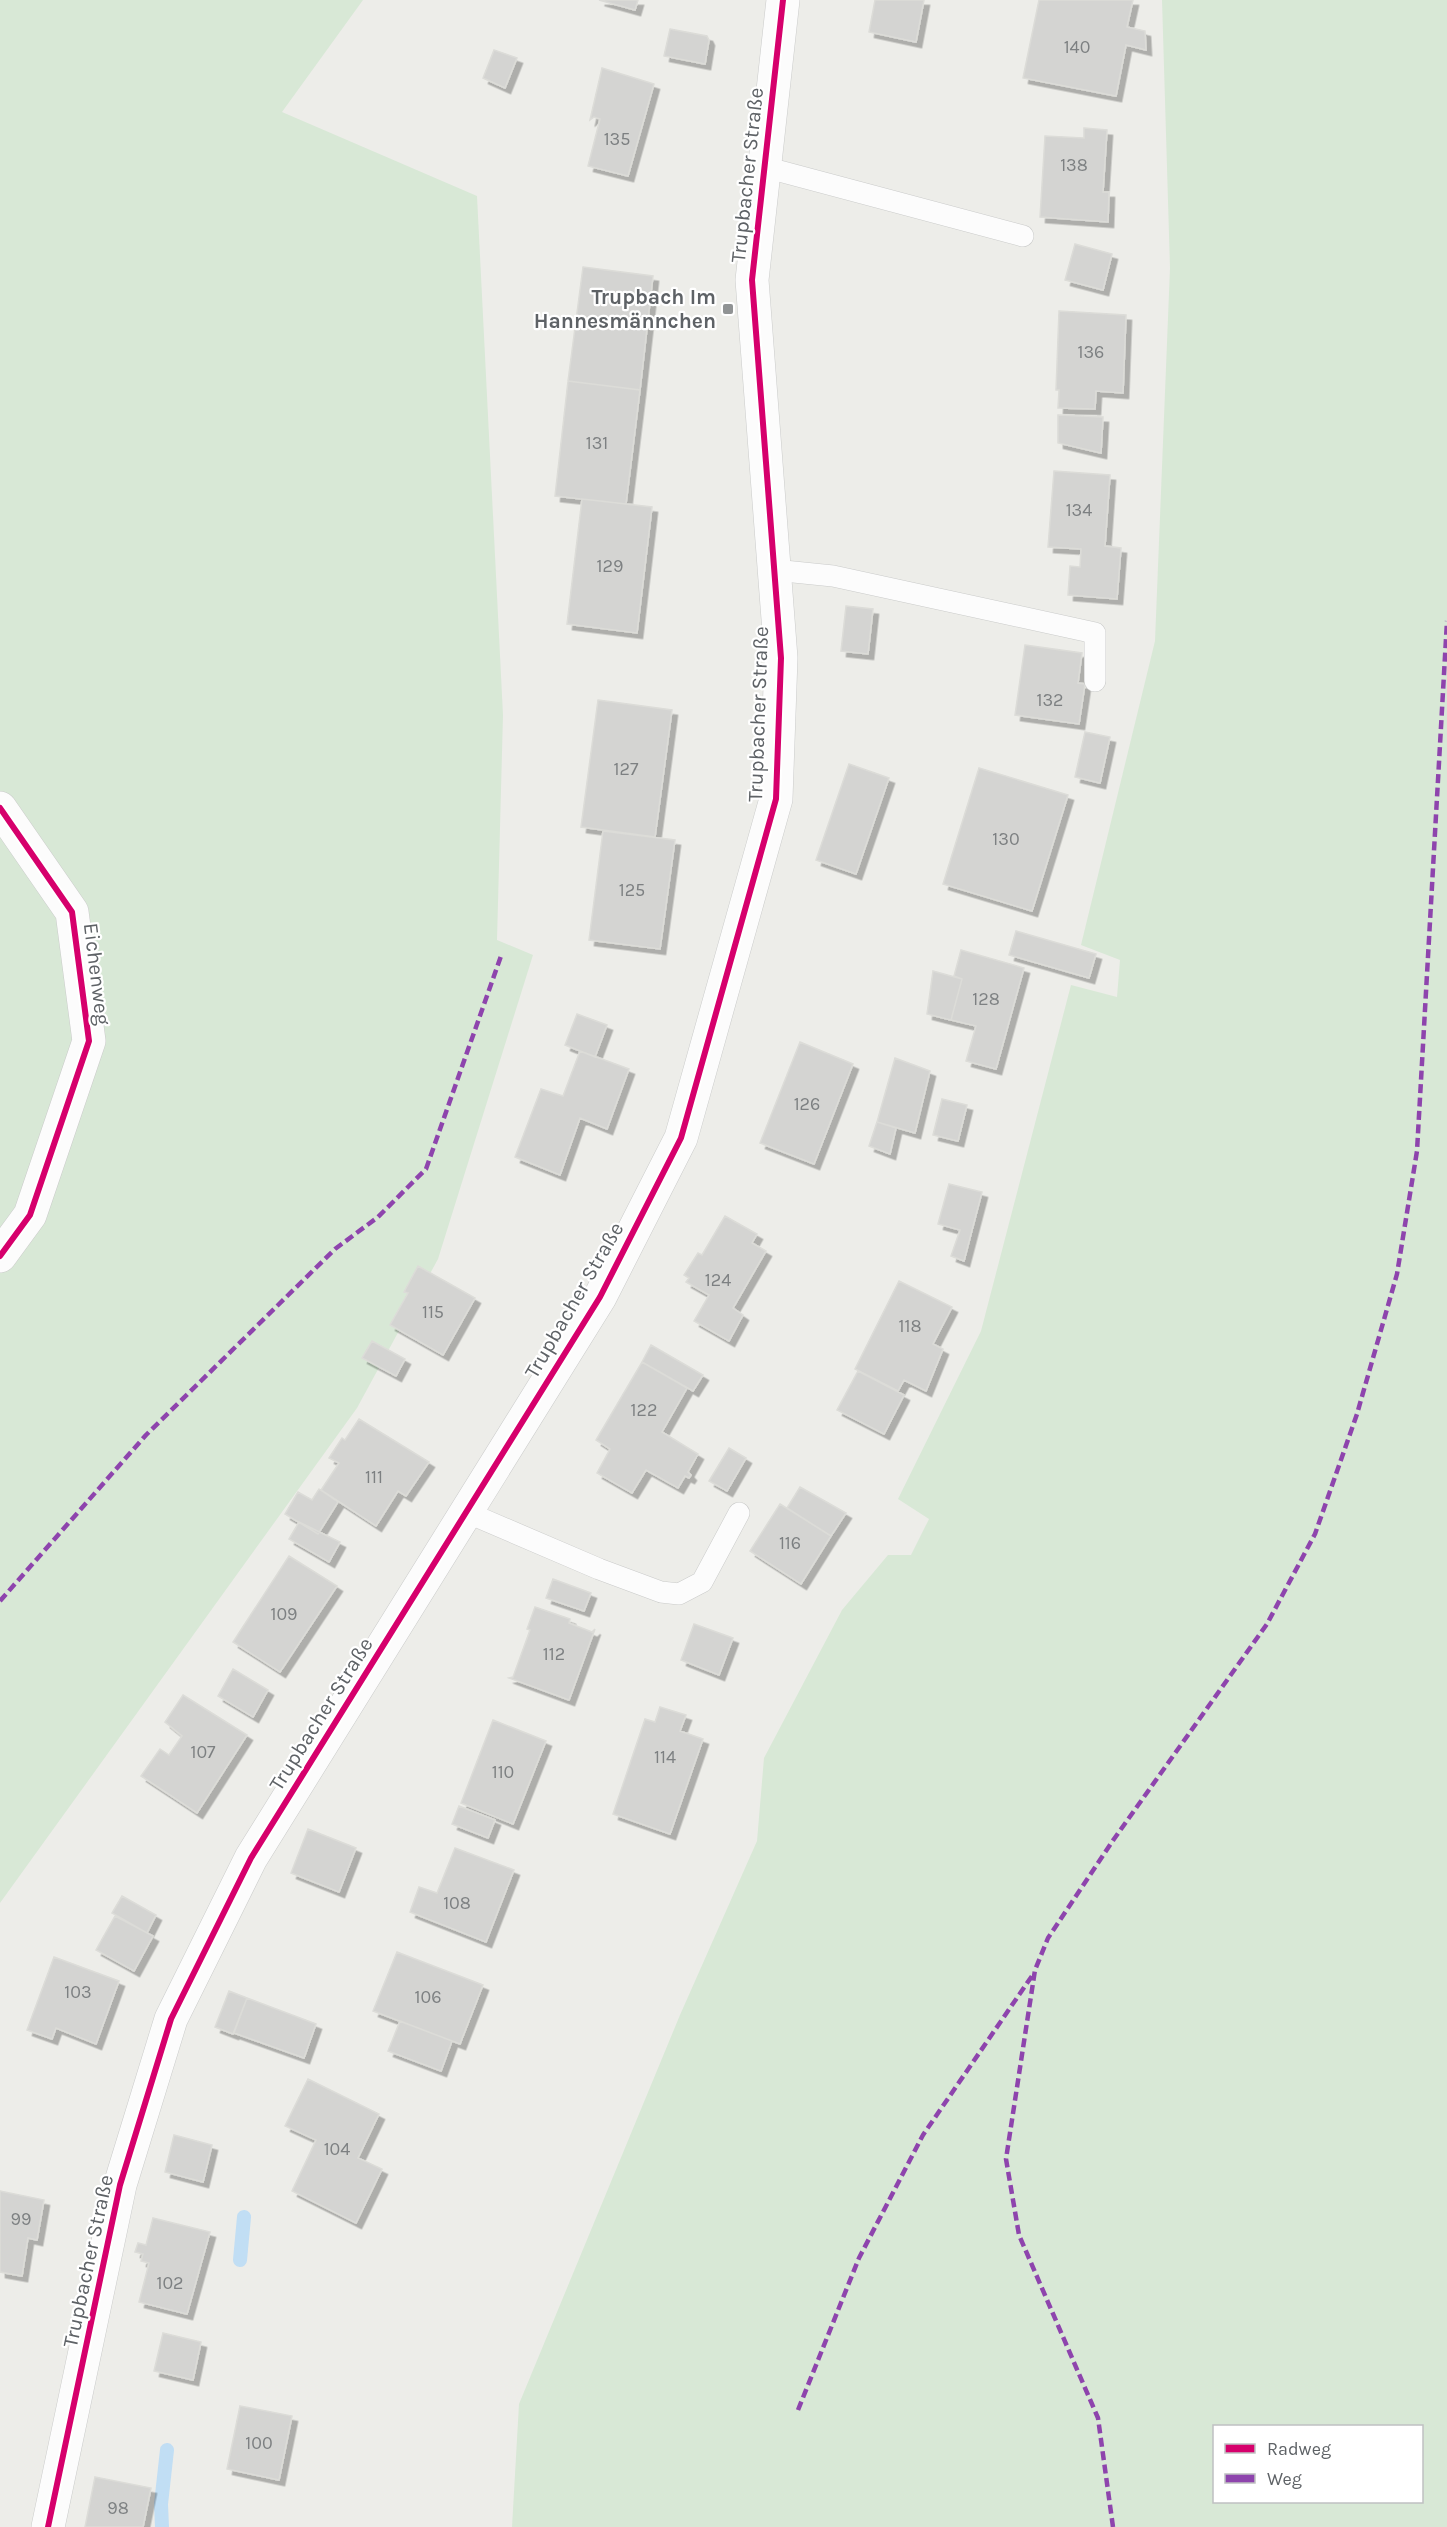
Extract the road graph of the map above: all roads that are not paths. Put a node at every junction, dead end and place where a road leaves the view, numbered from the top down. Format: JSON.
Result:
{"nodes":[{"id":1,"x":783,"y":0,"type":"edge"},
{"id":2,"x":764,"y":167,"type":"junction"},
{"id":3,"x":1023,"y":236,"type":"dead end"},
{"id":4,"x":774,"y":570,"type":"junction"},
{"id":5,"x":1095,"y":681,"type":"dead end"},
{"id":6,"x":0,"y":808,"type":"edge"},
{"id":7,"x":0,"y":1256,"type":"edge"},
{"id":8,"x":466,"y":1512,"type":"junction"},
{"id":9,"x":740,"y":1513,"type":"dead end"},
{"id":10,"x":48,"y":2527,"type":"edge"}],
"edges":[{"from":1,"to":2,"type":"street","name":"Trupbacher Straße"},
{"from":2,"to":3,"type":"lane"},
{"from":2,"to":4,"type":"street","name":"Trupbacher Straße"},
{"from":4,"to":5,"type":"lane"},
{"from":4,"to":8,"type":"street","name":"Trupbacher Straße"},
{"from":6,"to":7,"type":"street","name":"Eichenweg"},
{"from":8,"to":9,"type":"lane"},
{"from":8,"to":10,"type":"street","name":"Trupbacher Straße"}]}
